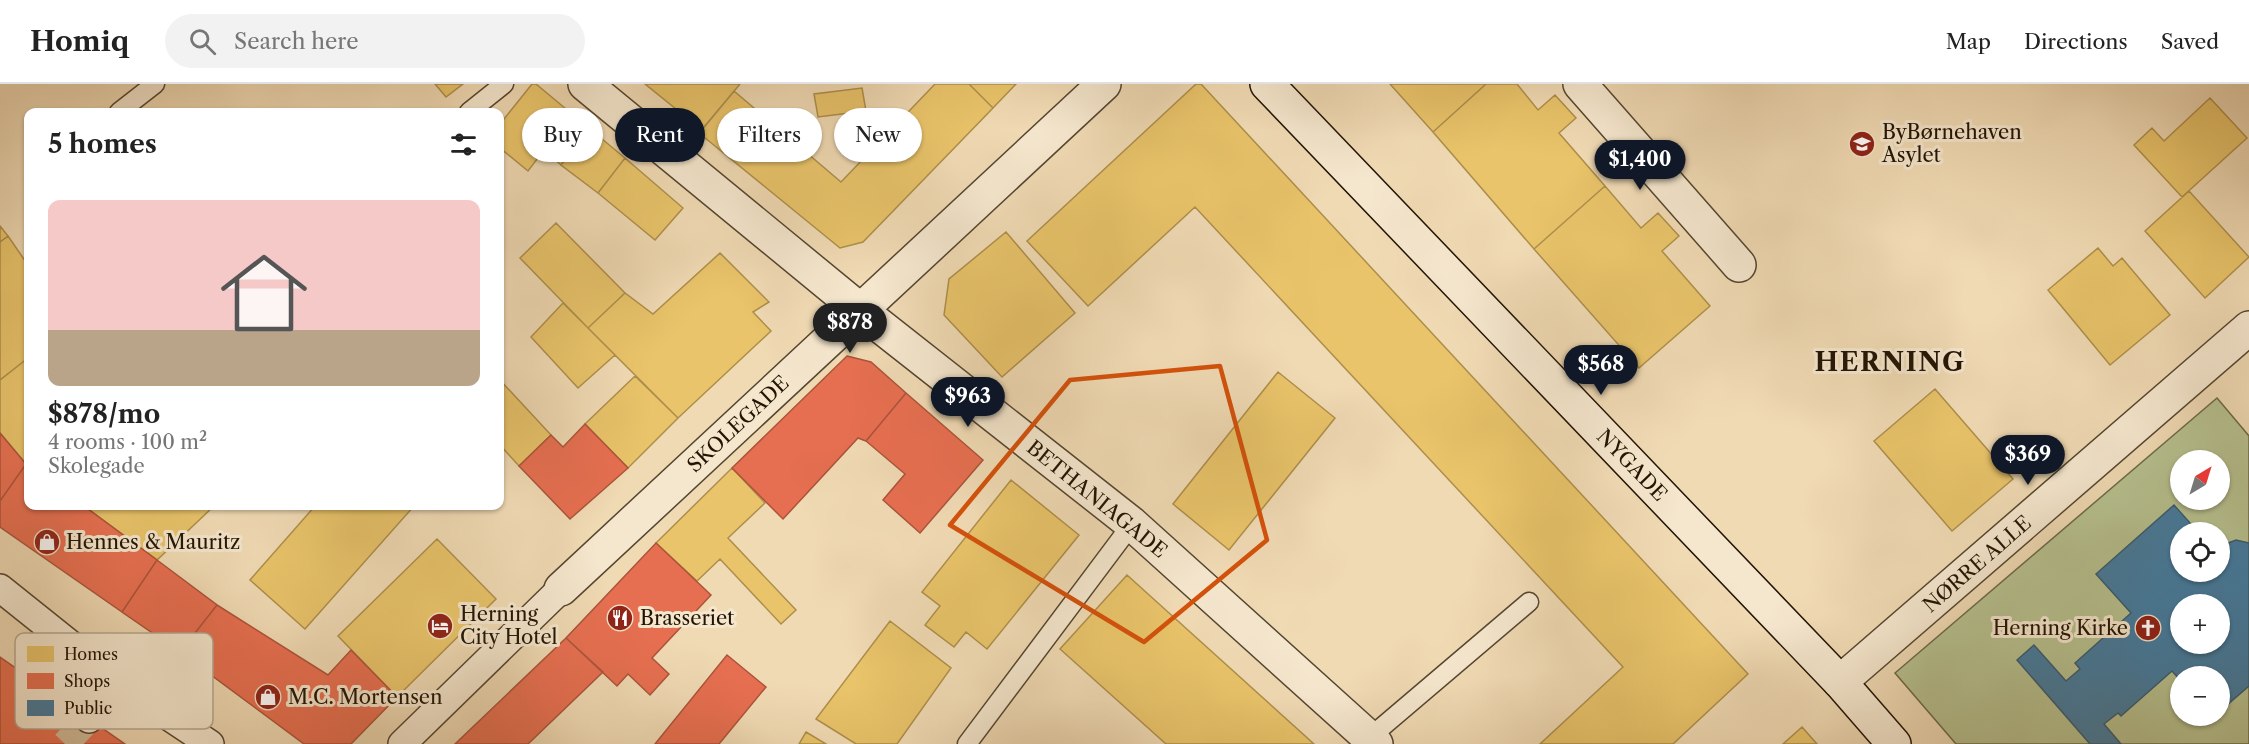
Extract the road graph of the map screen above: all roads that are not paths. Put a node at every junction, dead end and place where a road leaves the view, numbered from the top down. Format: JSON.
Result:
{"nodes":[{"id":1,"x":155,"y":84,"type":"edge"},
{"id":2,"x":504,"y":84,"type":"edge"},
{"id":3,"x":585,"y":84,"type":"edge"},
{"id":4,"x":1104,"y":84,"type":"edge"},
{"id":5,"x":1267,"y":84,"type":"edge"},
{"id":6,"x":1580,"y":84,"type":"edge"},
{"id":7,"x":124,"y":108,"type":"edge"},
{"id":8,"x":474,"y":108,"type":"edge"},
{"id":9,"x":1738,"y":265,"type":"dead end"},
{"id":10,"x":860,"y":310,"type":"junction"},
{"id":11,"x":2249,"y":328,"type":"edge"},
{"id":12,"x":1132,"y":524,"type":"junction"},
{"id":13,"x":0,"y":588,"type":"edge"},
{"id":14,"x":561,"y":589,"type":"joint"},
{"id":15,"x":1529,"y":602,"type":"dead end"},
{"id":16,"x":56,"y":633,"type":"edge"},
{"id":17,"x":1840,"y":682,"type":"junction"},
{"id":18,"x":188,"y":729,"type":"edge"},
{"id":19,"x":1372,"y":741,"type":"edge"},
{"id":20,"x":210,"y":744,"type":"edge"},
{"id":21,"x":402,"y":744,"type":"edge"},
{"id":22,"x":968,"y":744,"type":"edge"},
{"id":23,"x":1894,"y":744,"type":"edge"}],
"edges":[{"from":1,"to":7,"type":"lane"},
{"from":2,"to":8,"type":"lane"},
{"from":3,"to":10,"type":"street","name":"BETHANIAGADE"},
{"from":4,"to":10,"type":"street","name":"SKOLEGADE"},
{"from":5,"to":17,"type":"street","name":"NYGADE"},
{"from":6,"to":9,"type":"street"},
{"from":10,"to":12,"type":"street","name":"BETHANIAGADE"},
{"from":10,"to":14,"type":"street","name":"SKOLEGADE"},
{"from":11,"to":17,"type":"street","name":"NØRRE ALLE"},
{"from":12,"to":19,"type":"street","name":"BETHANIAGADE"},
{"from":12,"to":22,"type":"lane"},
{"from":13,"to":16,"type":"street"},
{"from":14,"to":21,"type":"street","name":"SKOLEGADE"},
{"from":15,"to":19,"type":"lane"},
{"from":17,"to":23,"type":"street","name":"NYGADE"},
{"from":18,"to":20,"type":"street"}]}
